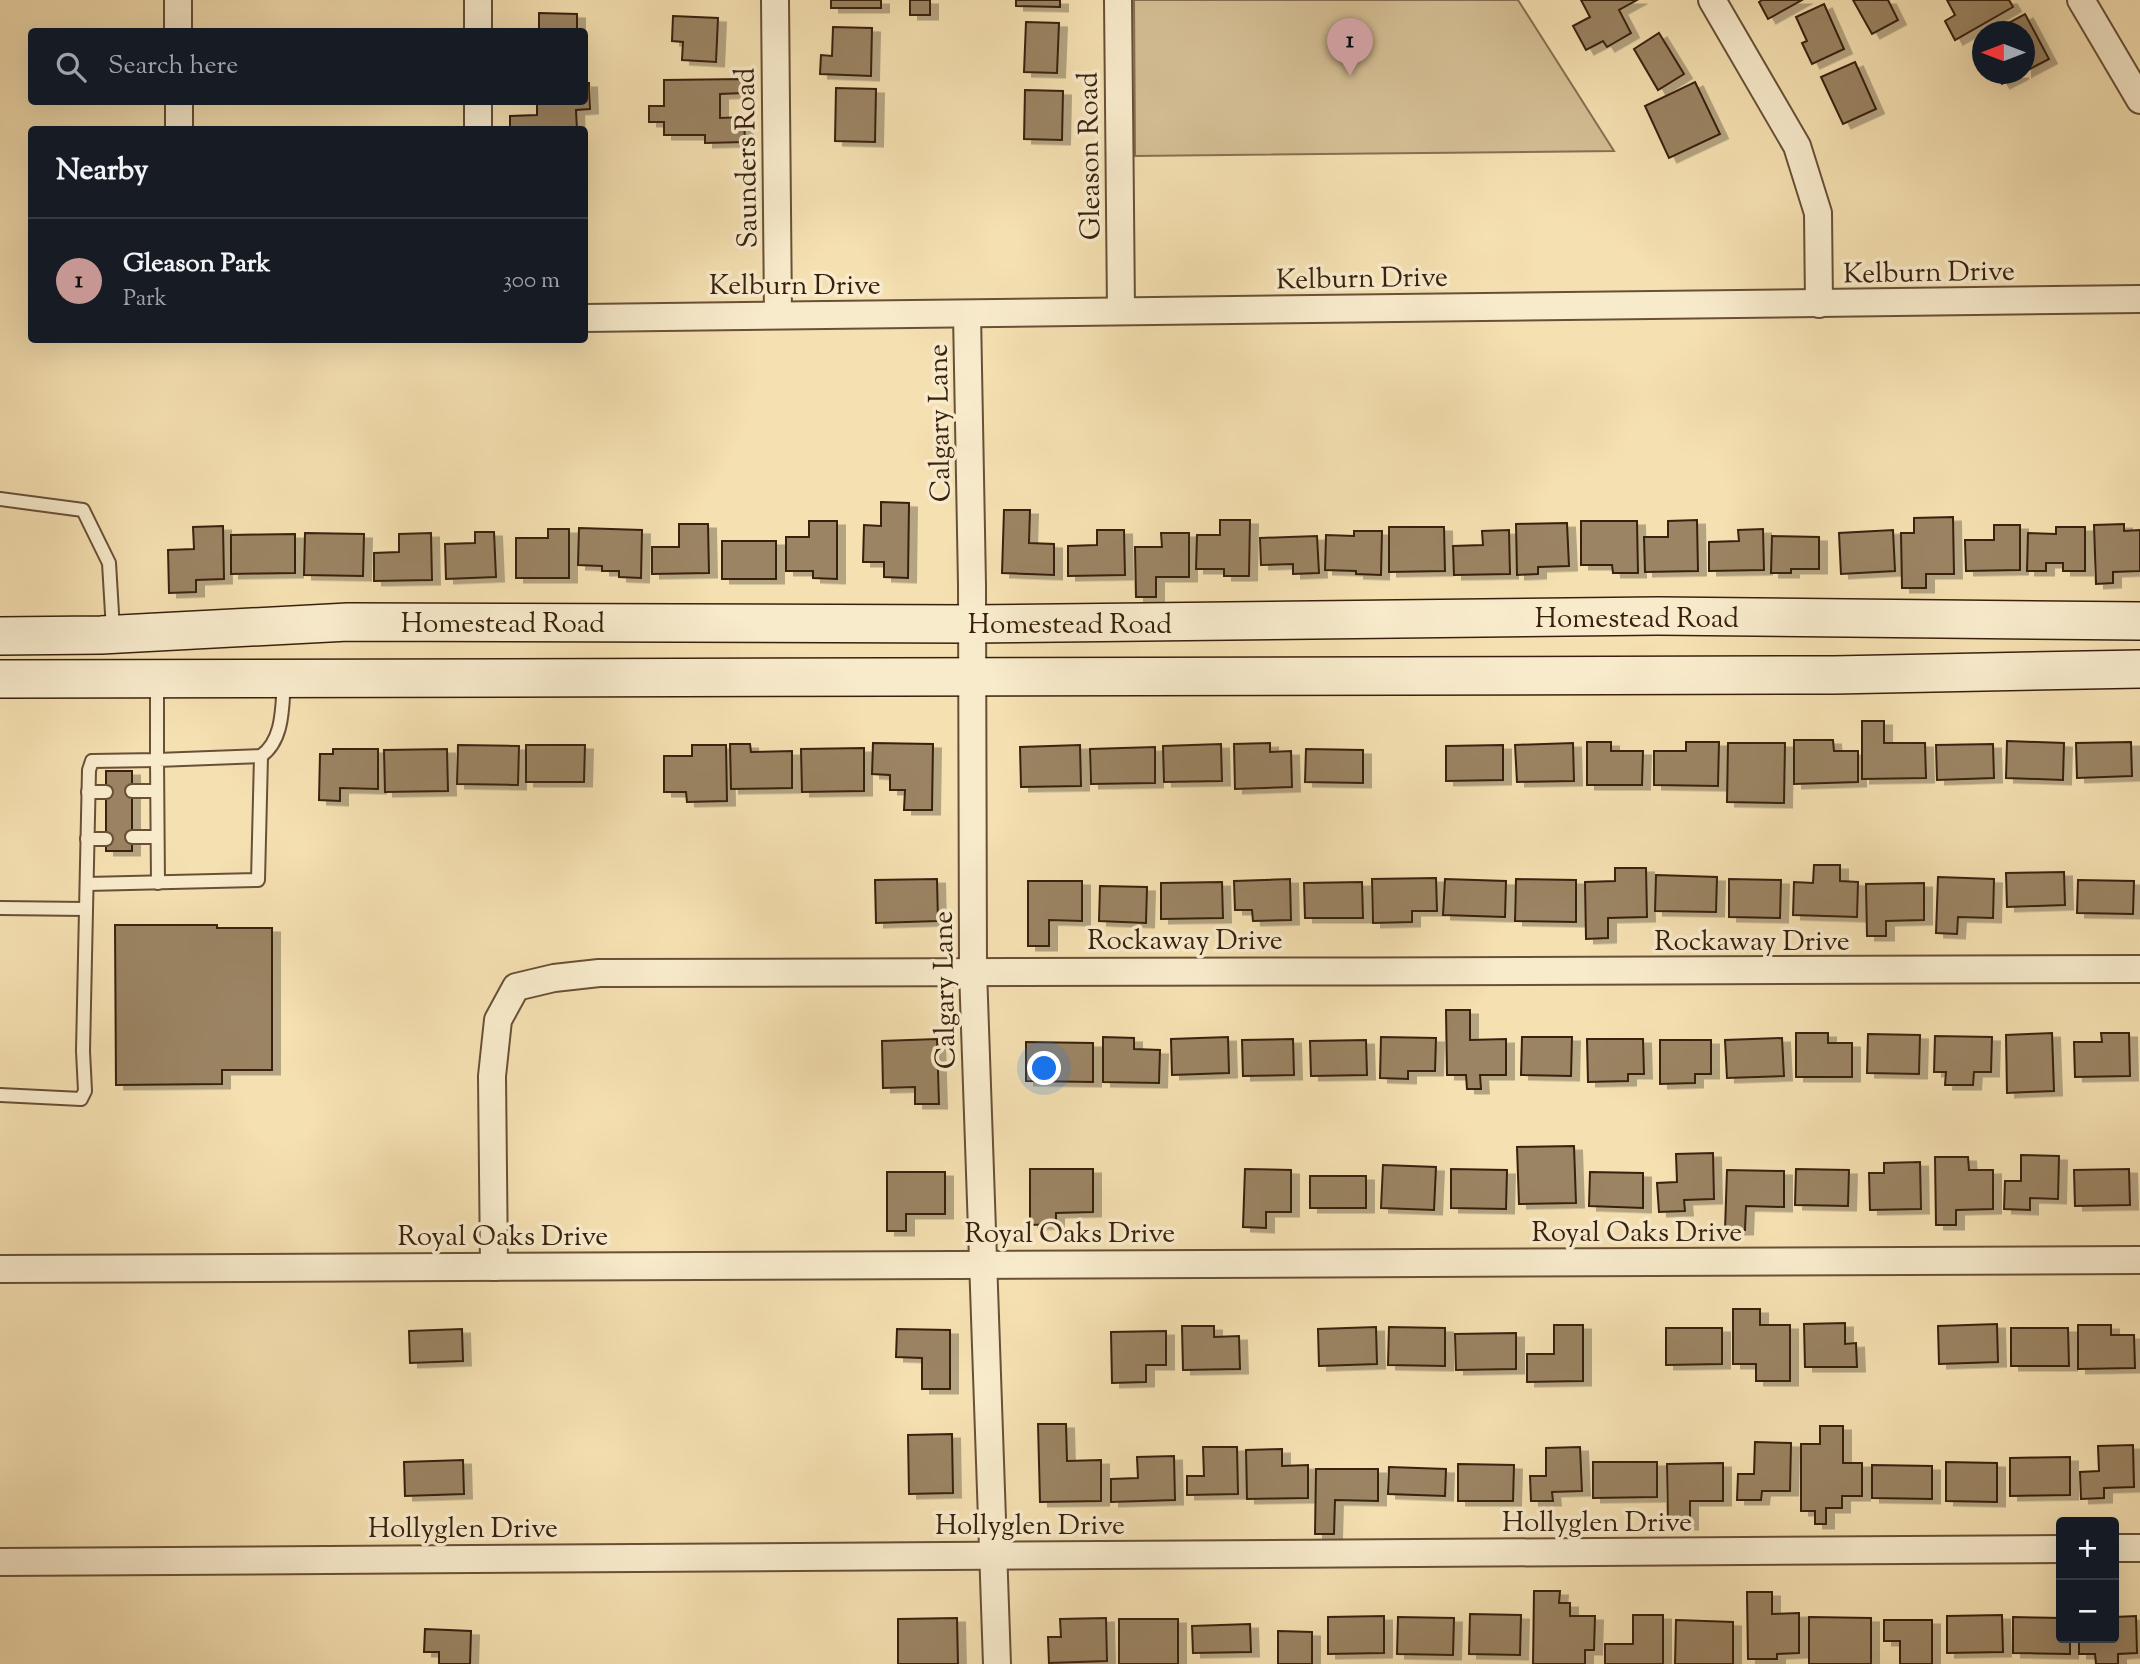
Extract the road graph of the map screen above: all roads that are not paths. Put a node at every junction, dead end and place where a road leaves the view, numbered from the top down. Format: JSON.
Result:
{"nodes":[{"id":1,"x":178,"y":0,"type":"edge"},
{"id":2,"x":478,"y":0,"type":"edge"},
{"id":3,"x":775,"y":0,"type":"edge"},
{"id":4,"x":1118,"y":0,"type":"edge"},
{"id":5,"x":1712,"y":0,"type":"edge"},
{"id":6,"x":2081,"y":0,"type":"edge"},
{"id":7,"x":178,"y":28,"type":"edge"},
{"id":8,"x":478,"y":28,"type":"edge"},
{"id":9,"x":2140,"y":100,"type":"edge"},
{"id":10,"x":179,"y":105,"type":"edge"},
{"id":11,"x":478,"y":105,"type":"edge"},
{"id":12,"x":179,"y":126,"type":"edge"},
{"id":13,"x":478,"y":126,"type":"edge"},
{"id":14,"x":2140,"y":299,"type":"edge"},
{"id":15,"x":1819,"y":304,"type":"junction"},
{"id":16,"x":1121,"y":311,"type":"junction"},
{"id":17,"x":967,"y":314,"type":"junction"},
{"id":18,"x":778,"y":315,"type":"junction"},
{"id":19,"x":588,"y":318,"type":"edge"},
{"id":20,"x":0,"y":499,"type":"edge"},
{"id":21,"x":1658,"y":616,"type":"junction"},
{"id":22,"x":1355,"y":619,"type":"junction"},
{"id":23,"x":1958,"y":619,"type":"junction"},
{"id":24,"x":2140,"y":621,"type":"edge"},
{"id":25,"x":348,"y":622,"type":"junction"},
{"id":26,"x":586,"y":622,"type":"junction"},
{"id":27,"x":972,"y":624,"type":"junction"},
{"id":28,"x":114,"y":634,"type":"junction"},
{"id":29,"x":0,"y":636,"type":"edge"},
{"id":30,"x":2140,"y":669,"type":"edge"},
{"id":31,"x":1959,"y":673,"type":"junction"},
{"id":32,"x":972,"y":675,"type":"junction"},
{"id":33,"x":1356,"y":675,"type":"junction"},
{"id":34,"x":1659,"y":675,"type":"junction"},
{"id":35,"x":284,"y":677,"type":"junction"},
{"id":36,"x":346,"y":677,"type":"junction"},
{"id":37,"x":587,"y":677,"type":"junction"},
{"id":38,"x":157,"y":678,"type":"junction"},
{"id":39,"x":0,"y":679,"type":"edge"},
{"id":40,"x":261,"y":756,"type":"junction"},
{"id":41,"x":157,"y":760,"type":"junction"},
{"id":42,"x":157,"y":791,"type":"junction"},
{"id":43,"x":88,"y":792,"type":"junction"},
{"id":44,"x":106,"y":792,"type":"dead end"},
{"id":45,"x":132,"y":792,"type":"dead end"},
{"id":46,"x":157,"y":837,"type":"junction"},
{"id":47,"x":132,"y":838,"type":"dead end"},
{"id":48,"x":87,"y":839,"type":"junction"},
{"id":49,"x":106,"y":839,"type":"dead end"},
{"id":50,"x":158,"y":883,"type":"junction"},
{"id":51,"x":87,"y":884,"type":"junction"},
{"id":52,"x":0,"y":908,"type":"edge"},
{"id":53,"x":86,"y":908,"type":"junction"},
{"id":54,"x":973,"y":970,"type":"junction"},
{"id":55,"x":2140,"y":970,"type":"edge"},
{"id":56,"x":0,"y":1095,"type":"edge"},
{"id":57,"x":2140,"y":1259,"type":"edge"},
{"id":58,"x":981,"y":1264,"type":"junction"},
{"id":59,"x":494,"y":1267,"type":"junction"},
{"id":60,"x":0,"y":1269,"type":"edge"},
{"id":61,"x":2119,"y":1548,"type":"edge"},
{"id":62,"x":2140,"y":1548,"type":"edge"},
{"id":63,"x":2056,"y":1549,"type":"edge"},
{"id":64,"x":992,"y":1555,"type":"junction"},
{"id":65,"x":0,"y":1562,"type":"edge"},
{"id":66,"x":997,"y":1664,"type":"edge"}],
"edges":[{"from":1,"to":7,"type":"street"},
{"from":2,"to":8,"type":"street"},
{"from":3,"to":18,"type":"street","name":"Saunders Road"},
{"from":4,"to":16,"type":"street","name":"Gleason Road"},
{"from":5,"to":15,"type":"street"},
{"from":6,"to":9,"type":"street"},
{"from":10,"to":12,"type":"street"},
{"from":11,"to":13,"type":"street"},
{"from":14,"to":15,"type":"street","name":"Kelburn Drive"},
{"from":15,"to":16,"type":"street","name":"Kelburn Drive"},
{"from":16,"to":17,"type":"street","name":"Kelburn Drive"},
{"from":17,"to":18,"type":"street","name":"Kelburn Drive"},
{"from":17,"to":27,"type":"street","name":"Calgary Lane"},
{"from":18,"to":19,"type":"street","name":"Kelburn Drive"},
{"from":20,"to":28,"type":"lane"},
{"from":21,"to":22,"type":"main road","name":"Homestead Road"},
{"from":21,"to":23,"type":"main road","name":"Homestead Road"},
{"from":21,"to":34,"type":"main road"},
{"from":22,"to":27,"type":"main road","name":"Homestead Road"},
{"from":22,"to":33,"type":"main road"},
{"from":23,"to":24,"type":"main road","name":"Homestead Road"},
{"from":23,"to":31,"type":"main road"},
{"from":25,"to":26,"type":"main road","name":"Homestead Road"},
{"from":25,"to":28,"type":"main road","name":"Homestead Road"},
{"from":25,"to":36,"type":"main road"},
{"from":26,"to":27,"type":"main road","name":"Homestead Road"},
{"from":26,"to":37,"type":"main road"},
{"from":27,"to":32,"type":"street","name":"Calgary Lane"},
{"from":28,"to":29,"type":"main road","name":"Homestead Road"},
{"from":30,"to":31,"type":"main road","name":"Homestead Road"},
{"from":31,"to":34,"type":"main road","name":"Homestead Road"},
{"from":32,"to":33,"type":"main road","name":"Homestead Road"},
{"from":32,"to":37,"type":"main road","name":"Homestead Road"},
{"from":32,"to":54,"type":"street","name":"Calgary Lane"},
{"from":33,"to":34,"type":"main road","name":"Homestead Road"},
{"from":35,"to":36,"type":"main road","name":"Homestead Road"},
{"from":35,"to":38,"type":"main road","name":"Homestead Road"},
{"from":35,"to":40,"type":"lane"},
{"from":36,"to":37,"type":"main road","name":"Homestead Road"},
{"from":38,"to":39,"type":"main road","name":"Homestead Road"},
{"from":38,"to":41,"type":"lane"},
{"from":40,"to":41,"type":"lane"},
{"from":40,"to":50,"type":"lane"},
{"from":41,"to":42,"type":"lane"},
{"from":41,"to":43,"type":"lane"},
{"from":42,"to":45,"type":"lane"},
{"from":42,"to":46,"type":"lane"},
{"from":43,"to":44,"type":"lane"},
{"from":43,"to":48,"type":"lane"},
{"from":46,"to":47,"type":"lane"},
{"from":46,"to":50,"type":"lane"},
{"from":48,"to":49,"type":"lane"},
{"from":48,"to":51,"type":"lane"},
{"from":50,"to":51,"type":"lane"},
{"from":51,"to":53,"type":"lane"},
{"from":52,"to":53,"type":"lane"},
{"from":53,"to":56,"type":"lane"},
{"from":54,"to":55,"type":"street","name":"Rockaway Drive"},
{"from":54,"to":58,"type":"street","name":"Calgary Lane"},
{"from":54,"to":59,"type":"street","name":"Rockaway Drive"},
{"from":57,"to":58,"type":"street","name":"Royal Oaks Drive"},
{"from":58,"to":59,"type":"street","name":"Royal Oaks Drive"},
{"from":58,"to":64,"type":"street","name":"Calgary Lane"},
{"from":59,"to":60,"type":"street","name":"Royal Oaks Drive"},
{"from":61,"to":62,"type":"street"},
{"from":63,"to":64,"type":"street","name":"Hollyglen Drive"},
{"from":64,"to":65,"type":"street","name":"Hollyglen Drive"},
{"from":64,"to":66,"type":"street","name":"Calgary Lane"}]}
